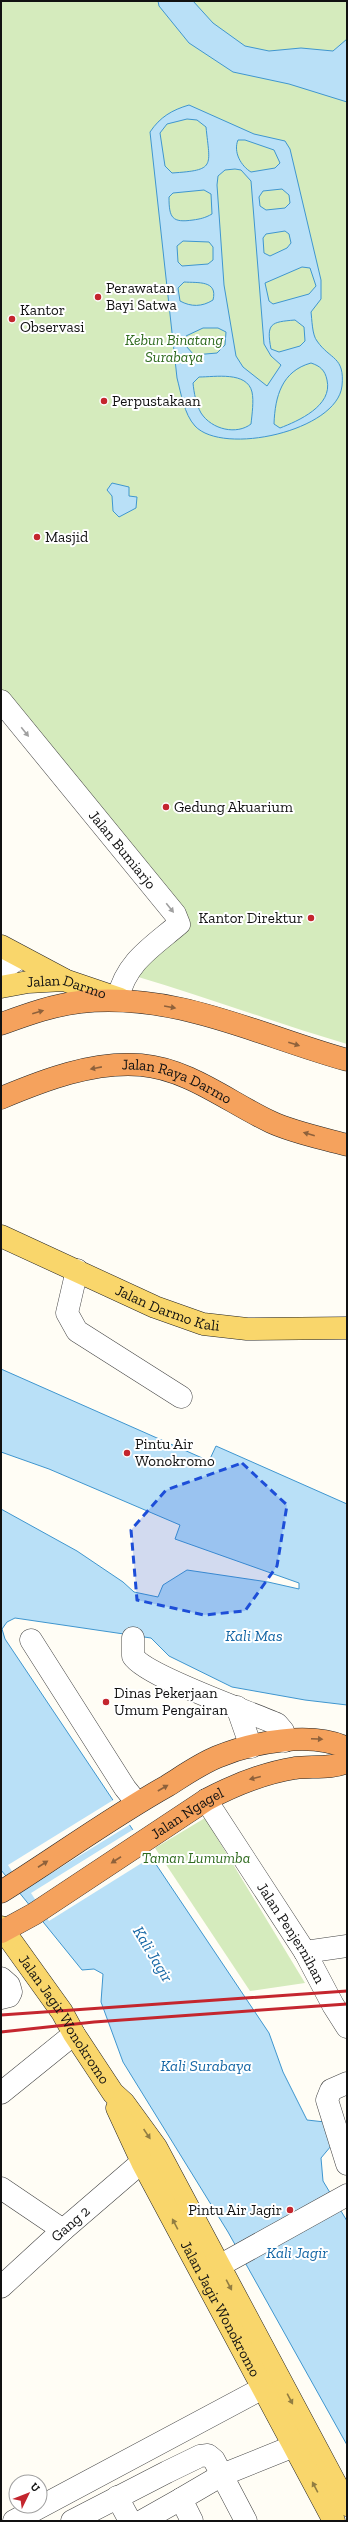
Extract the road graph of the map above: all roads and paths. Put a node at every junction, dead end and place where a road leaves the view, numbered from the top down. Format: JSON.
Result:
{"nodes":[{"id":1,"x":1,"y":701,"type":"edge"},
{"id":2,"x":1,"y":946,"type":"edge"},
{"id":3,"x":20,"y":958,"type":"junction"},
{"id":4,"x":1,"y":970,"type":"edge"},
{"id":5,"x":64,"y":980,"type":"junction"},
{"id":6,"x":1,"y":987,"type":"edge"},
{"id":7,"x":124,"y":1000,"type":"junction"},
{"id":8,"x":1,"y":1024,"type":"edge"},
{"id":9,"x":347,"y":1060,"type":"edge"},
{"id":10,"x":1,"y":1098,"type":"edge"},
{"id":11,"x":347,"y":1145,"type":"edge"},
{"id":12,"x":1,"y":1236,"type":"edge"},
{"id":13,"x":77,"y":1270,"type":"junction"},
{"id":14,"x":347,"y":1328,"type":"edge"},
{"id":15,"x":181,"y":1397,"type":"dead end"},
{"id":16,"x":133,"y":1638,"type":"dead end"},
{"id":17,"x":31,"y":1640,"type":"dead end"},
{"id":18,"x":237,"y":1707,"type":"junction"},
{"id":19,"x":285,"y":1741,"type":"junction"},
{"id":20,"x":251,"y":1747,"type":"junction"},
{"id":21,"x":347,"y":1748,"type":"edge"},
{"id":22,"x":347,"y":1762,"type":"edge"},
{"id":23,"x":206,"y":1800,"type":"junction"},
{"id":24,"x":133,"y":1805,"type":"junction"},
{"id":25,"x":6,"y":1888,"type":"edge"},
{"id":26,"x":2,"y":1930,"type":"edge"},
{"id":27,"x":347,"y":1946,"type":"edge"},
{"id":28,"x":305,"y":1952,"type":"junction"},
{"id":29,"x":1,"y":1978,"type":"edge"},
{"id":30,"x":1,"y":1998,"type":"edge"},
{"id":31,"x":347,"y":2027,"type":"edge"},
{"id":32,"x":74,"y":2034,"type":"junction"},
{"id":33,"x":347,"y":2083,"type":"edge"},
{"id":34,"x":1,"y":2093,"type":"edge"},
{"id":35,"x":113,"y":2093,"type":"junction"},
{"id":36,"x":142,"y":2162,"type":"junction"},
{"id":37,"x":347,"y":2164,"type":"edge"},
{"id":38,"x":1,"y":2188,"type":"edge"},
{"id":39,"x":346,"y":2196,"type":"edge"},
{"id":40,"x":63,"y":2230,"type":"junction"},
{"id":41,"x":219,"y":2266,"type":"junction"},
{"id":42,"x":1,"y":2287,"type":"edge"},
{"id":43,"x":271,"y":2384,"type":"junction"},
{"id":44,"x":294,"y":2446,"type":"junction"},
{"id":45,"x":222,"y":2475,"type":"junction"},
{"id":46,"x":117,"y":2497,"type":"junction"},
{"id":47,"x":181,"y":2499,"type":"junction"},
{"id":48,"x":347,"y":2505,"type":"edge"},
{"id":49,"x":14,"y":2521,"type":"edge"},
{"id":50,"x":72,"y":2521,"type":"edge"},
{"id":51,"x":130,"y":2521,"type":"edge"},
{"id":52,"x":142,"y":2521,"type":"edge"},
{"id":53,"x":192,"y":2521,"type":"edge"},
{"id":54,"x":246,"y":2521,"type":"edge"},
{"id":55,"x":334,"y":2521,"type":"edge"}],
"edges":[{"from":1,"to":7,"type":"street","name":"Jalan Bumiarjo","one_way":true},
{"from":2,"to":3,"type":"main road"},
{"from":3,"to":4,"type":"street"},
{"from":3,"to":5,"type":"main road"},
{"from":5,"to":6,"type":"main road","name":"Jalan Darmo"},
{"from":5,"to":7,"type":"main road","name":"Jalan Darmo"},
{"from":8,"to":7,"type":"highway","one_way":true},
{"from":7,"to":9,"type":"highway","one_way":true},
{"from":11,"to":10,"type":"highway","name":"Jalan Raya Darmo","one_way":true},
{"from":12,"to":13,"type":"main road","name":"Jalan Darmo Kali"},
{"from":13,"to":14,"type":"main road","name":"Jalan Darmo Kali"},
{"from":13,"to":15,"type":"street"},
{"from":16,"to":18,"type":"street"},
{"from":17,"to":24,"type":"street"},
{"from":18,"to":19,"type":"street"},
{"from":18,"to":20,"type":"street"},
{"from":19,"to":20,"type":"highway"},
{"from":19,"to":21,"type":"highway","one_way":true},
{"from":24,"to":20,"type":"highway","one_way":true},
{"from":22,"to":23,"type":"highway","name":"Jalan Ngagel","one_way":true},
{"from":23,"to":26,"type":"highway","name":"Jalan Ngagel","one_way":true},
{"from":23,"to":28,"type":"street","name":"Jalan Penjernihan"},
{"from":25,"to":24,"type":"highway","one_way":true},
{"from":26,"to":32,"type":"main road","name":"Jalan Jagir Wonokromo"},
{"from":27,"to":28,"type":"street"},
{"from":28,"to":31,"type":"street","name":"Jalan Penjernihan"},
{"from":29,"to":30,"type":"street"},
{"from":32,"to":34,"type":"street"},
{"from":32,"to":35,"type":"main road","name":"Jalan Jagir Wonokromo"},
{"from":33,"to":37,"type":"street"},
{"from":35,"to":36,"type":"main road","name":"Jalan Jagir Wonokromo"},
{"from":35,"to":41,"type":"main road","name":"Jalan Jagir Wonokromo","one_way":true},
{"from":36,"to":40,"type":"street","name":"Gang 2"},
{"from":43,"to":36,"type":"main road","name":"Jalan Jagir Wonokromo","one_way":true},
{"from":38,"to":40,"type":"street"},
{"from":39,"to":41,"type":"street"},
{"from":40,"to":42,"type":"street","name":"Gang 2"},
{"from":41,"to":43,"type":"main road","name":"Jalan Jagir Wonokromo","one_way":true},
{"from":43,"to":44,"type":"main road","name":"Jalan Jagir Wonokromo"},
{"from":43,"to":48,"type":"main road","name":"Jalan Jagir Wonokromo","one_way":true},
{"from":43,"to":49,"type":"street"},
{"from":44,"to":45,"type":"street"},
{"from":55,"to":44,"type":"main road","name":"Jalan Jagir Wonokromo","one_way":true},
{"from":45,"to":46,"type":"street"},
{"from":45,"to":47,"type":"street"},
{"from":45,"to":54,"type":"street"},
{"from":46,"to":50,"type":"street"},
{"from":46,"to":51,"type":"street"},
{"from":47,"to":52,"type":"street"},
{"from":47,"to":53,"type":"street"}]}
